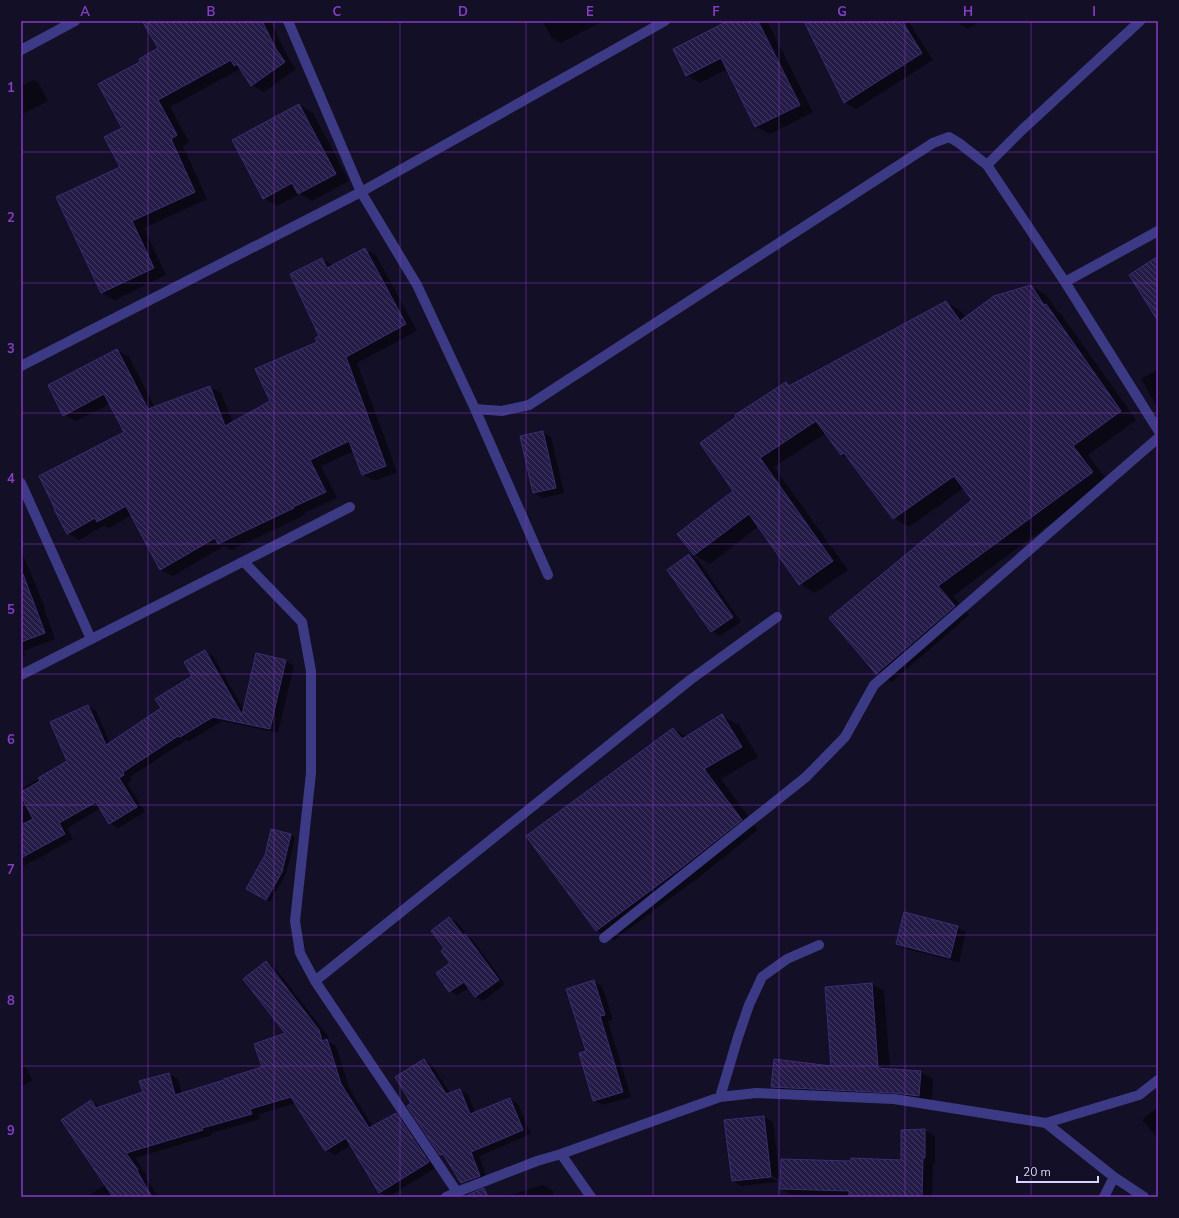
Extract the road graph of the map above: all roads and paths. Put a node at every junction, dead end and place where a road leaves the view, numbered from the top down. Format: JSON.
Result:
{"nodes":[{"id":1,"x":75,"y":21,"type":"edge"},
{"id":2,"x":288,"y":21,"type":"edge"},
{"id":3,"x":665,"y":21,"type":"edge"},
{"id":4,"x":1140,"y":21,"type":"edge"},
{"id":5,"x":21,"y":50,"type":"edge"},
{"id":6,"x":987,"y":165,"type":"junction"},
{"id":7,"x":361,"y":192,"type":"junction"},
{"id":8,"x":1158,"y":231,"type":"edge"},
{"id":9,"x":1065,"y":282,"type":"junction"},
{"id":10,"x":21,"y":366,"type":"edge"},
{"id":11,"x":474,"y":409,"type":"junction"},
{"id":12,"x":1158,"y":430,"type":"edge"},
{"id":13,"x":1158,"y":438,"type":"edge"},
{"id":14,"x":21,"y":483,"type":"edge"},
{"id":15,"x":350,"y":507,"type":"dead end"},
{"id":16,"x":244,"y":562,"type":"junction"},
{"id":17,"x":548,"y":575,"type":"dead end"},
{"id":18,"x":777,"y":617,"type":"dead end"},
{"id":19,"x":91,"y":640,"type":"junction"},
{"id":20,"x":21,"y":675,"type":"edge"},
{"id":21,"x":604,"y":938,"type":"dead end"},
{"id":22,"x":819,"y":945,"type":"dead end"},
{"id":23,"x":315,"y":981,"type":"junction"},
{"id":24,"x":1158,"y":1080,"type":"edge"},
{"id":25,"x":720,"y":1096,"type":"junction"},
{"id":26,"x":1046,"y":1124,"type":"junction"},
{"id":27,"x":561,"y":1154,"type":"junction"},
{"id":28,"x":1114,"y":1177,"type":"junction"},
{"id":29,"x":457,"y":1192,"type":"junction"},
{"id":30,"x":446,"y":1197,"type":"edge"},
{"id":31,"x":590,"y":1197,"type":"edge"},
{"id":32,"x":1104,"y":1197,"type":"edge"},
{"id":33,"x":1144,"y":1197,"type":"edge"}],
"edges":[{"from":1,"to":5,"type":"street"},
{"from":2,"to":7,"type":"street"},
{"from":3,"to":7,"type":"street"},
{"from":4,"to":6,"type":"street"},
{"from":6,"to":9,"type":"street"},
{"from":6,"to":11,"type":"street"},
{"from":7,"to":10,"type":"street"},
{"from":7,"to":11,"type":"street"},
{"from":8,"to":9,"type":"street"},
{"from":9,"to":12,"type":"street"},
{"from":11,"to":17,"type":"street"},
{"from":13,"to":21,"type":"street"},
{"from":14,"to":19,"type":"street"},
{"from":15,"to":16,"type":"street"},
{"from":16,"to":19,"type":"street"},
{"from":16,"to":23,"type":"street"},
{"from":18,"to":23,"type":"street"},
{"from":19,"to":20,"type":"street"},
{"from":22,"to":25,"type":"street"},
{"from":23,"to":29,"type":"street"},
{"from":24,"to":26,"type":"street"},
{"from":25,"to":26,"type":"street"},
{"from":25,"to":27,"type":"street"},
{"from":26,"to":28,"type":"street"},
{"from":27,"to":29,"type":"street"},
{"from":27,"to":31,"type":"street"},
{"from":28,"to":32,"type":"street"},
{"from":28,"to":33,"type":"street"},
{"from":29,"to":30,"type":"street"}]}
